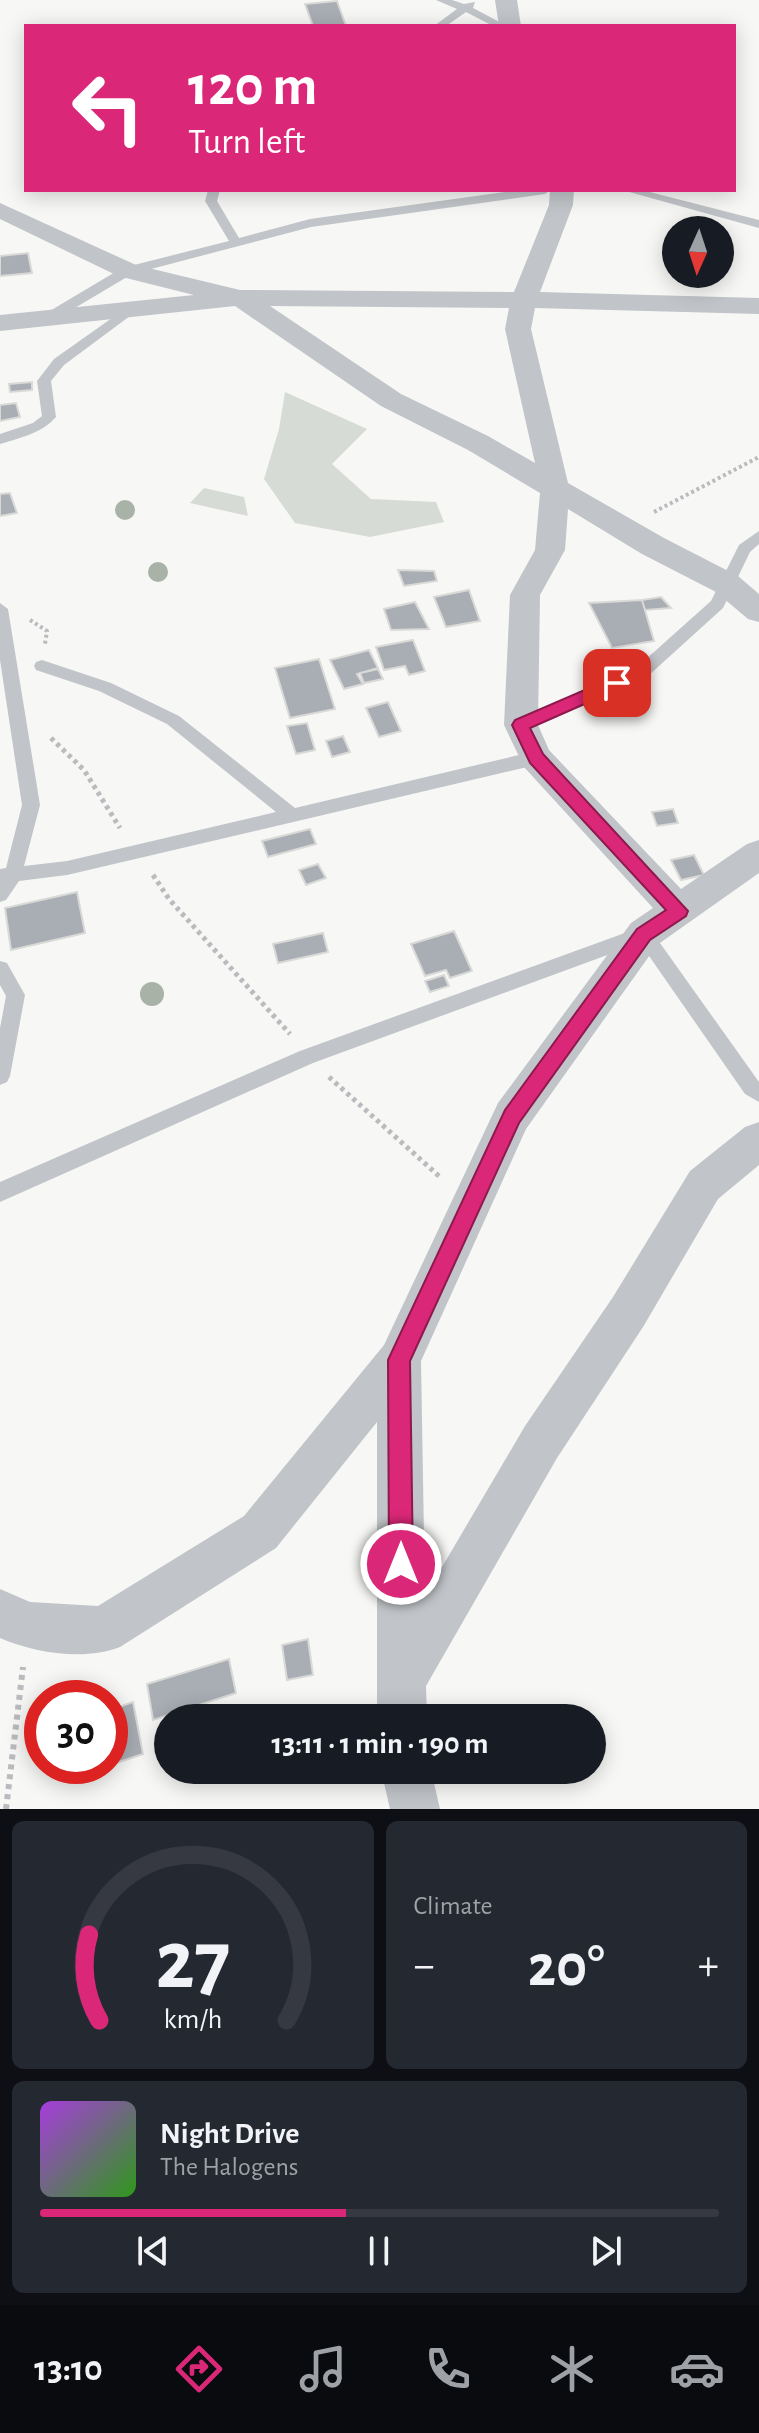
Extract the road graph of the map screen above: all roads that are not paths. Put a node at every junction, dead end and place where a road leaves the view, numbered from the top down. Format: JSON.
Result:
{"nodes":[{"id":1,"x":441,"y":0,"type":"edge"},
{"id":2,"x":476,"y":0,"type":"edge"},
{"id":3,"x":506,"y":0,"type":"edge"},
{"id":4,"x":465,"y":8,"type":"junction"},
{"id":5,"x":442,"y":24,"type":"edge"},
{"id":6,"x":498,"y":24,"type":"edge"},
{"id":7,"x":510,"y":24,"type":"edge"},
{"id":8,"x":213,"y":192,"type":"edge"},
{"id":9,"x":531,"y":192,"type":"edge"},
{"id":10,"x":562,"y":192,"type":"edge"},
{"id":11,"x":636,"y":192,"type":"edge"},
{"id":12,"x":0,"y":210,"type":"edge"},
{"id":13,"x":759,"y":224,"type":"edge"},
{"id":14,"x":237,"y":244,"type":"junction"},
{"id":15,"x":127,"y":271,"type":"junction"},
{"id":16,"x":240,"y":298,"type":"junction"},
{"id":17,"x":524,"y":300,"type":"junction"},
{"id":18,"x":759,"y":306,"type":"edge"},
{"id":19,"x":129,"y":310,"type":"junction"},
{"id":20,"x":48,"y":318,"type":"junction"},
{"id":21,"x":0,"y":323,"type":"edge"},
{"id":22,"x":0,"y":439,"type":"edge"},
{"id":23,"x":555,"y":489,"type":"junction"},
{"id":24,"x":759,"y":536,"type":"edge"},
{"id":25,"x":727,"y":584,"type":"junction"},
{"id":26,"x":0,"y":609,"type":"edge"},
{"id":27,"x":759,"y":611,"type":"edge"},
{"id":28,"x":42,"y":666,"type":"road end"},
{"id":29,"x":521,"y":725,"type":"junction"},
{"id":30,"x":536,"y":758,"type":"junction"},
{"id":31,"x":292,"y":815,"type":"junction"},
{"id":32,"x":759,"y":854,"type":"edge"},
{"id":33,"x":6,"y":876,"type":"edge"},
{"id":34,"x":0,"y":895,"type":"edge"},
{"id":35,"x":679,"y":911,"type":"junction"},
{"id":36,"x":644,"y":934,"type":"junction"},
{"id":37,"x":0,"y":969,"type":"edge"},
{"id":38,"x":0,"y":1076,"type":"edge"},
{"id":39,"x":759,"y":1093,"type":"edge"},
{"id":40,"x":759,"y":1140,"type":"edge"},
{"id":41,"x":0,"y":1192,"type":"edge"},
{"id":42,"x":399,"y":1360,"type":"junction"},
{"id":43,"x":14,"y":1619,"type":"edge"},
{"id":44,"x":402,"y":1699,"type":"edge"},
{"id":45,"x":409,"y":1784,"type":"edge"},
{"id":46,"x":415,"y":1809,"type":"edge"}],
"edges":[{"from":1,"to":4,"type":"lane"},
{"from":2,"to":4,"type":"lane"},
{"from":3,"to":7,"type":"street"},
{"from":4,"to":5,"type":"lane"},
{"from":4,"to":6,"type":"lane"},
{"from":8,"to":14,"type":"lane"},
{"from":9,"to":14,"type":"lane"},
{"from":10,"to":17,"type":"street"},
{"from":11,"to":13,"type":"lane"},
{"from":12,"to":15,"type":"street"},
{"from":14,"to":15,"type":"lane"},
{"from":15,"to":16,"type":"street"},
{"from":15,"to":20,"type":"lane"},
{"from":16,"to":17,"type":"street"},
{"from":16,"to":19,"type":"street"},
{"from":16,"to":23,"type":"street"},
{"from":17,"to":18,"type":"street"},
{"from":17,"to":23,"type":"street"},
{"from":19,"to":20,"type":"street"},
{"from":19,"to":22,"type":"lane"},
{"from":20,"to":21,"type":"street"},
{"from":23,"to":25,"type":"street"},
{"from":23,"to":29,"type":"street"},
{"from":24,"to":25,"type":"lane"},
{"from":25,"to":27,"type":"street"},
{"from":25,"to":29,"type":"lane"},
{"from":26,"to":33,"type":"lane"},
{"from":28,"to":31,"type":"lane"},
{"from":29,"to":30,"type":"street"},
{"from":30,"to":31,"type":"lane"},
{"from":30,"to":35,"type":"street"},
{"from":31,"to":33,"type":"lane"},
{"from":32,"to":35,"type":"street"},
{"from":33,"to":34,"type":"lane"},
{"from":35,"to":36,"type":"street"},
{"from":36,"to":39,"type":"lane"},
{"from":36,"to":41,"type":"lane"},
{"from":36,"to":42,"type":"street"},
{"from":37,"to":38,"type":"lane"},
{"from":40,"to":44,"type":"street"},
{"from":42,"to":43,"type":"street"},
{"from":42,"to":44,"type":"street"},
{"from":45,"to":46,"type":"street"}]}
